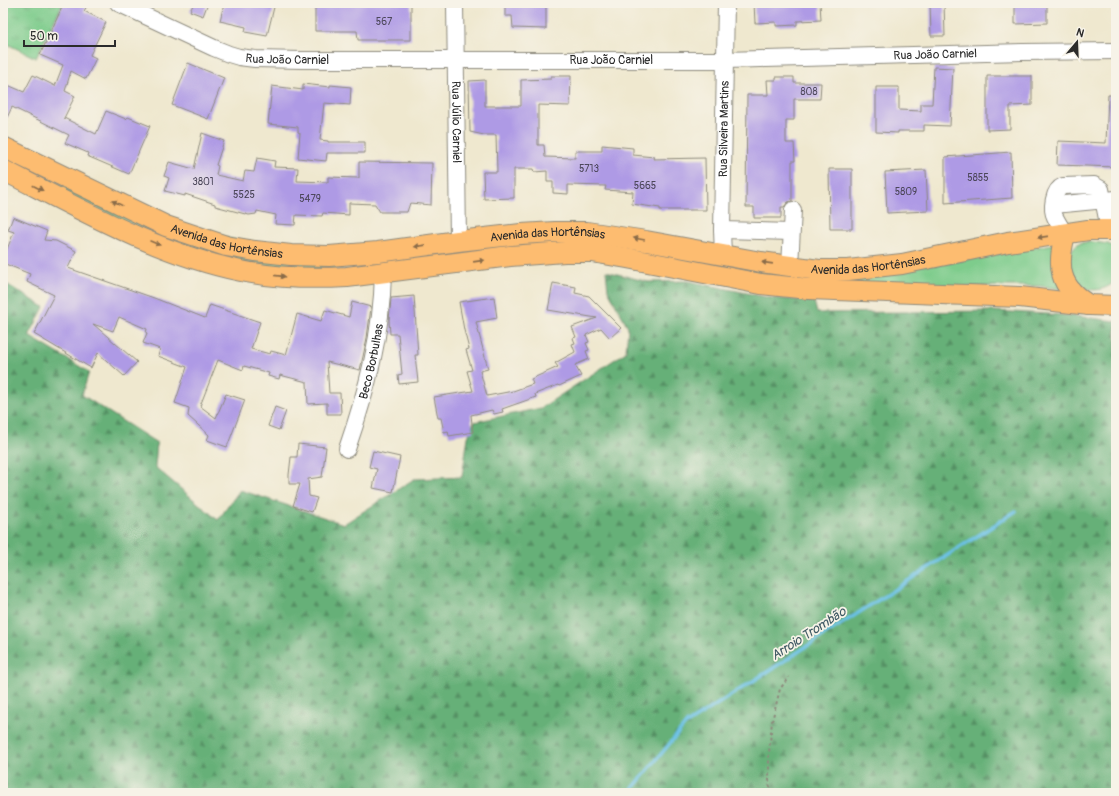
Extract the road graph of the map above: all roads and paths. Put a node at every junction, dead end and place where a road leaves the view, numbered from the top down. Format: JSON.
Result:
{"nodes":[{"id":1,"x":118,"y":3,"type":"edge"},
{"id":2,"x":455,"y":3,"type":"edge"},
{"id":3,"x":726,"y":3,"type":"edge"},
{"id":4,"x":1116,"y":51,"type":"edge"},
{"id":5,"x":456,"y":60,"type":"junction"},
{"id":6,"x":726,"y":60,"type":"junction"},
{"id":7,"x":3,"y":147,"type":"edge"},
{"id":8,"x":3,"y":170,"type":"edge"},
{"id":9,"x":1110,"y":200,"type":"edge"},
{"id":10,"x":792,"y":210,"type":"dead end"},
{"id":11,"x":722,"y":230,"type":"junction"},
{"id":12,"x":1114,"y":231,"type":"edge"},
{"id":13,"x":791,"y":232,"type":"junction"},
{"id":14,"x":1065,"y":234,"type":"junction"},
{"id":15,"x":458,"y":241,"type":"junction"},
{"id":16,"x":723,"y":255,"type":"junction"},
{"id":17,"x":790,"y":266,"type":"junction"},
{"id":18,"x":383,"y":272,"type":"junction"},
{"id":19,"x":347,"y":277,"type":"junction"},
{"id":20,"x":1107,"y":304,"type":"edge"},
{"id":21,"x":347,"y":449,"type":"dead end"},
{"id":22,"x":789,"y":677,"type":"dead end"},
{"id":23,"x":772,"y":793,"type":"edge"}],
"edges":[{"from":1,"to":5,"type":"street","name":"Rua João Carniel"},
{"from":2,"to":5,"type":"street","name":"Rua Júlio Carniel"},
{"from":3,"to":6,"type":"street","name":"Rua Silveira Martins"},
{"from":4,"to":6,"type":"street","name":"Rua João Carniel"},
{"from":5,"to":6,"type":"street","name":"Rua João Carniel"},
{"from":5,"to":15,"type":"street","name":"Rua Júlio Carniel"},
{"from":6,"to":11,"type":"street","name":"Rua Silveira Martins"},
{"from":15,"to":7,"type":"main road","name":"Avenida das Hortênsias","one_way":true},
{"from":8,"to":19,"type":"main road","name":"Avenida das Hortênsias","one_way":true},
{"from":9,"to":12,"type":"street"},
{"from":9,"to":14,"type":"street"},
{"from":10,"to":13,"type":"street"},
{"from":11,"to":13,"type":"street"},
{"from":11,"to":16,"type":"street","name":"Rua Silveira Martins"},
{"from":12,"to":14,"type":"main road","name":"Avenida das Hortênsias"},
{"from":13,"to":17,"type":"street"},
{"from":14,"to":17,"type":"main road","name":"Avenida das Hortênsias","one_way":true},
{"from":14,"to":20,"type":"main road"},
{"from":16,"to":15,"type":"main road","name":"Avenida das Hortênsias","one_way":true},
{"from":15,"to":19,"type":"main road"},
{"from":17,"to":16,"type":"main road","name":"Avenida das Hortênsias","one_way":true},
{"from":18,"to":19,"type":"main road","name":"Avenida das Hortênsias"},
{"from":18,"to":20,"type":"main road","name":"Avenida das Hortênsias","one_way":true},
{"from":18,"to":21,"type":"street","name":"Beco Borbulhas"},
{"from":22,"to":23,"type":"path"}]}
